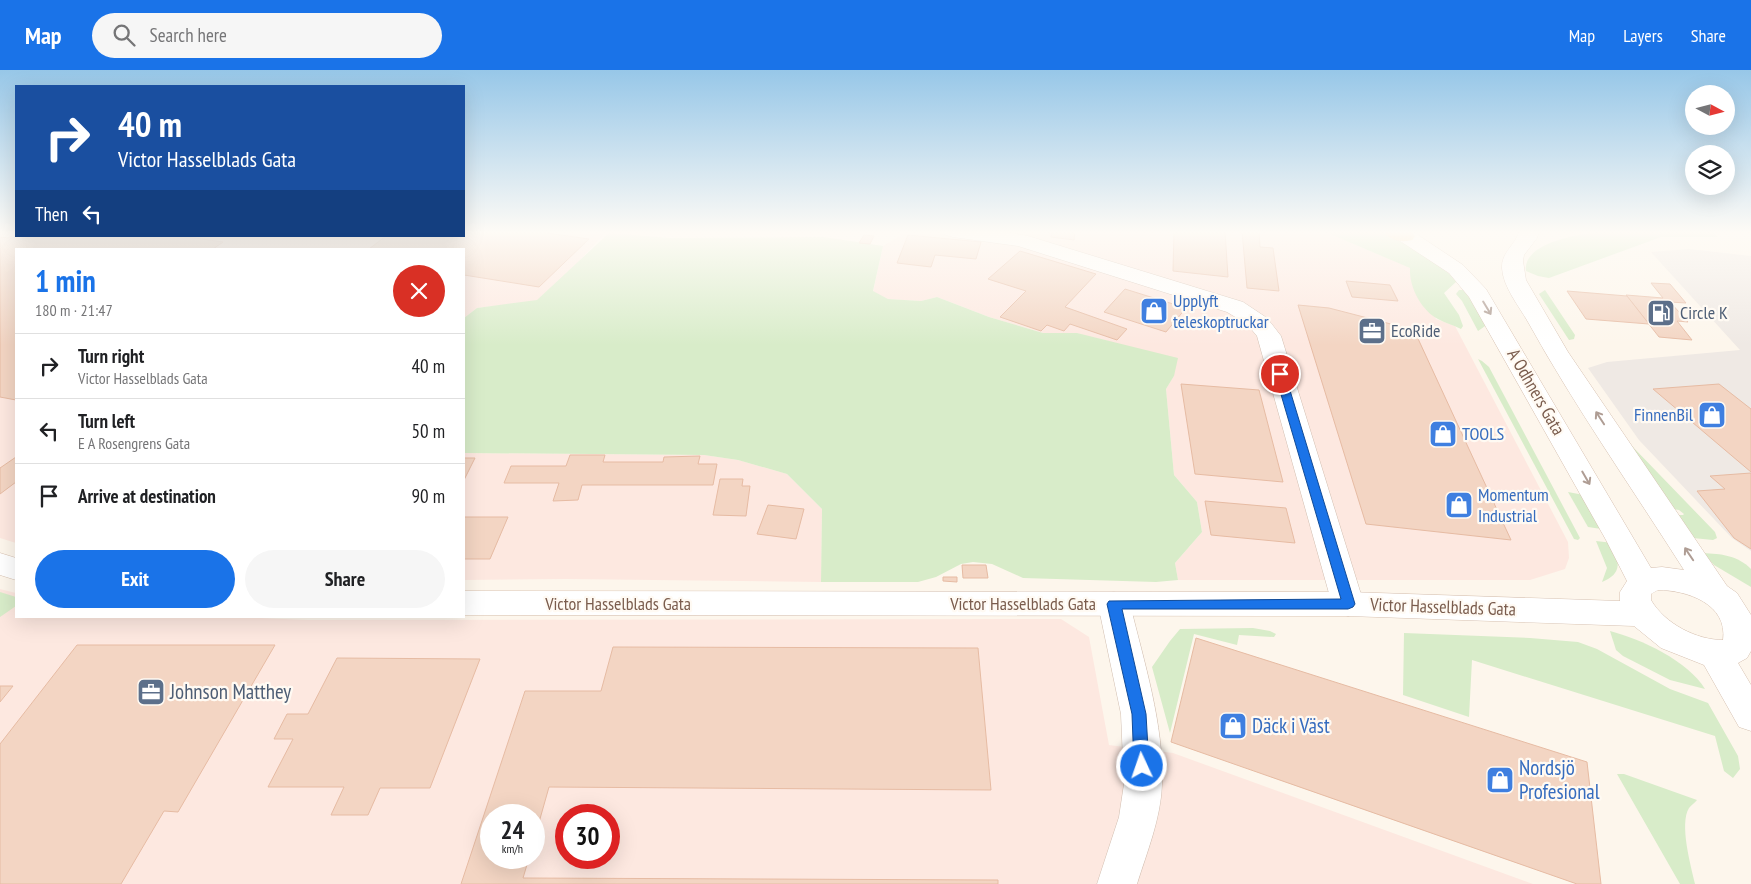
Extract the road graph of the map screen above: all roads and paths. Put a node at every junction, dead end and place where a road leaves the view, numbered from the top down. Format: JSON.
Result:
{"nodes":[{"id":1,"x":1113,"y":269,"type":"edge"},
{"id":2,"x":1456,"y":269,"type":"edge"},
{"id":3,"x":1512,"y":269,"type":"edge"},
{"id":4,"x":0,"y":564,"type":"edge"},
{"id":5,"x":15,"y":568,"type":"edge"},
{"id":6,"x":1643,"y":582,"type":"junction"},
{"id":7,"x":1716,"y":594,"type":"junction"},
{"id":8,"x":465,"y":603,"type":"edge"},
{"id":9,"x":1114,"y":604,"type":"junction"},
{"id":10,"x":1348,"y":604,"type":"junction"},
{"id":11,"x":1642,"y":614,"type":"junction"},
{"id":12,"x":1747,"y":619,"type":"edge"},
{"id":13,"x":1715,"y":653,"type":"junction"},
{"id":14,"x":1751,"y":716,"type":"edge"},
{"id":15,"x":1117,"y":884,"type":"edge"}],
"edges":[{"from":1,"to":10,"type":"street"},
{"from":2,"to":6,"type":"street","name":"A Odhners Gata","one_way":true},
{"from":7,"to":3,"type":"street","one_way":true},
{"from":4,"to":5,"type":"street"},
{"from":6,"to":7,"type":"street"},
{"from":6,"to":11,"type":"street"},
{"from":7,"to":12,"type":"street"},
{"from":8,"to":9,"type":"street","name":"Victor Hasselblads Gata"},
{"from":9,"to":10,"type":"street","name":"Victor Hasselblads Gata"},
{"from":9,"to":15,"type":"street"},
{"from":10,"to":11,"type":"street","name":"Victor Hasselblads Gata"},
{"from":11,"to":13,"type":"street"},
{"from":12,"to":13,"type":"street"},
{"from":13,"to":14,"type":"street"}]}
